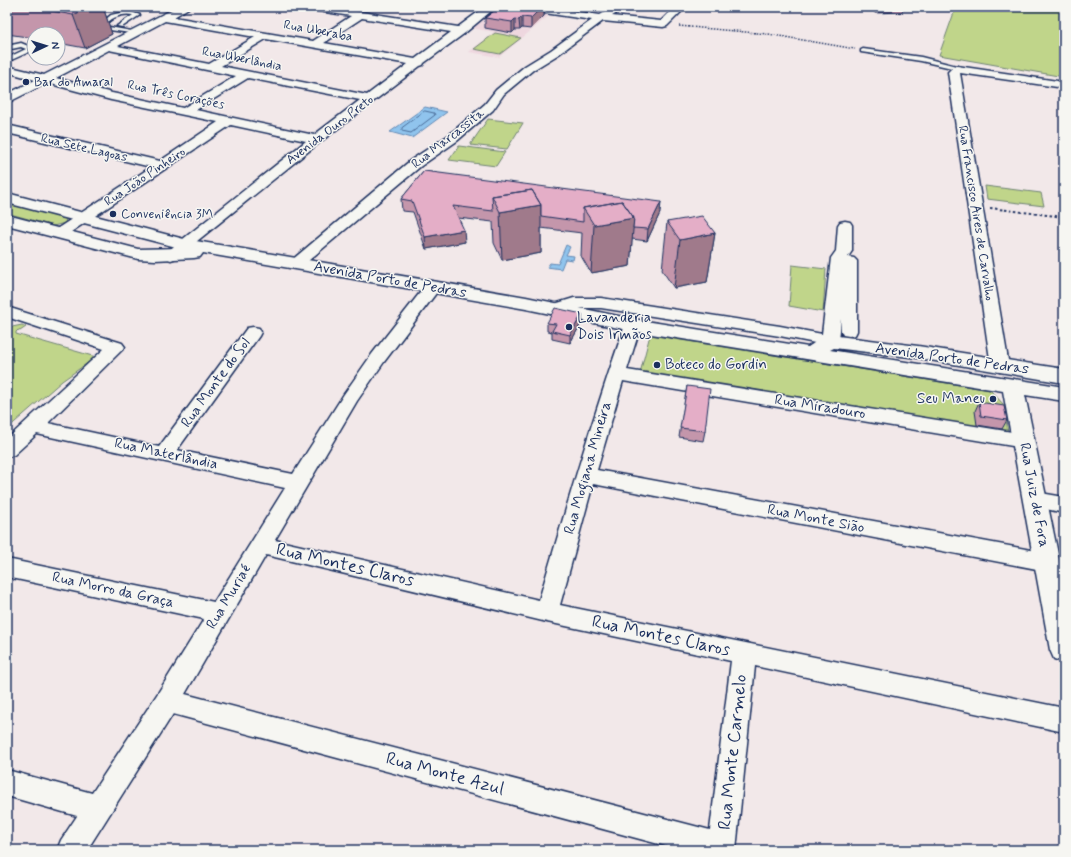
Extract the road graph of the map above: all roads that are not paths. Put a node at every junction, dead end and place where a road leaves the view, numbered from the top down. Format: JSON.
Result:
{"nodes":[{"id":1,"x":185,"y":7,"type":"edge"},
{"id":2,"x":312,"y":7,"type":"edge"},
{"id":3,"x":491,"y":7,"type":"edge"},
{"id":4,"x":524,"y":7,"type":"edge"},
{"id":5,"x":622,"y":7,"type":"edge"},
{"id":6,"x":681,"y":7,"type":"edge"},
{"id":7,"x":544,"y":8,"type":"edge"},
{"id":8,"x":360,"y":15,"type":"junction"},
{"id":9,"x":164,"y":18,"type":"junction"},
{"id":10,"x":601,"y":18,"type":"junction"},
{"id":11,"x":120,"y":26,"type":"dead end"},
{"id":12,"x":461,"y":31,"type":"junction"},
{"id":13,"x":135,"y":33,"type":"junction"},
{"id":14,"x":264,"y":36,"type":"junction"},
{"id":15,"x":316,"y":44,"type":"junction"},
{"id":16,"x":108,"y":47,"type":"junction"},
{"id":17,"x":7,"y":48,"type":"edge"},
{"id":18,"x":863,"y":51,"type":"road end"},
{"id":19,"x":7,"y":60,"type":"edge"},
{"id":20,"x":420,"y":62,"type":"junction"},
{"id":21,"x":211,"y":67,"type":"junction"},
{"id":22,"x":965,"y":69,"type":"junction"},
{"id":23,"x":7,"y":70,"type":"edge"},
{"id":24,"x":247,"y":74,"type":"junction"},
{"id":25,"x":47,"y":79,"type":"junction"},
{"id":26,"x":1064,"y":85,"type":"edge"},
{"id":27,"x":7,"y":99,"type":"edge"},
{"id":28,"x":371,"y":99,"type":"junction"},
{"id":29,"x":186,"y":112,"type":"junction"},
{"id":30,"x":230,"y":120,"type":"junction"},
{"id":31,"x":7,"y":129,"type":"edge"},
{"id":32,"x":316,"y":139,"type":"junction"},
{"id":33,"x":161,"y":165,"type":"junction"},
{"id":34,"x":7,"y":198,"type":"edge"},
{"id":35,"x":83,"y":218,"type":"junction"},
{"id":36,"x":7,"y":220,"type":"edge"},
{"id":37,"x":845,"y":225,"type":"dead end"},
{"id":38,"x":60,"y":233,"type":"junction"},
{"id":39,"x":177,"y":249,"type":"junction"},
{"id":40,"x":844,"y":251,"type":"junction"},
{"id":41,"x":297,"y":263,"type":"junction"},
{"id":42,"x":432,"y":288,"type":"junction"},
{"id":43,"x":554,"y":309,"type":"junction"},
{"id":44,"x":7,"y":312,"type":"edge"},
{"id":45,"x":633,"y":325,"type":"junction"},
{"id":46,"x":253,"y":332,"type":"dead end"},
{"id":47,"x":839,"y":344,"type":"junction"},
{"id":48,"x":1000,"y":366,"type":"junction"},
{"id":49,"x":616,"y":374,"type":"junction"},
{"id":50,"x":1064,"y":376,"type":"edge"},
{"id":51,"x":1013,"y":386,"type":"junction"},
{"id":52,"x":1064,"y":394,"type":"edge"},
{"id":53,"x":34,"y":427,"type":"junction"},
{"id":54,"x":1024,"y":441,"type":"junction"},
{"id":55,"x":7,"y":450,"type":"edge"},
{"id":56,"x":164,"y":454,"type":"junction"},
{"id":57,"x":585,"y":476,"type":"junction"},
{"id":58,"x":298,"y":483,"type":"junction"},
{"id":59,"x":1035,"y":500,"type":"junction"},
{"id":60,"x":1064,"y":505,"type":"edge"},
{"id":61,"x":260,"y":544,"type":"junction"},
{"id":62,"x":1047,"y":562,"type":"junction"},
{"id":63,"x":7,"y":568,"type":"edge"},
{"id":64,"x":547,"y":612,"type":"junction"},
{"id":65,"x":219,"y":613,"type":"junction"},
{"id":66,"x":1063,"y":640,"type":"edge"},
{"id":67,"x":744,"y":654,"type":"junction"},
{"id":68,"x":167,"y":701,"type":"junction"},
{"id":69,"x":1064,"y":720,"type":"edge"},
{"id":70,"x":7,"y":783,"type":"edge"},
{"id":71,"x":98,"y":808,"type":"junction"},
{"id":72,"x":722,"y":848,"type":"edge"},
{"id":73,"x":71,"y":850,"type":"edge"}],
"edges":[{"from":1,"to":9,"type":"street"},
{"from":2,"to":8,"type":"street"},
{"from":3,"to":12,"type":"street","name":"Avenida Ouro Preto"},
{"from":4,"to":7,"type":"street"},
{"from":5,"to":10,"type":"street","name":"Rua Marcassita"},
{"from":6,"to":10,"type":"street"},
{"from":7,"to":10,"type":"street"},
{"from":8,"to":12,"type":"street"},
{"from":8,"to":15,"type":"street"},
{"from":9,"to":13,"type":"street"},
{"from":9,"to":14,"type":"street","name":"Rua Uberaba"},
{"from":10,"to":41,"type":"street","name":"Rua Marcassita"},
{"from":11,"to":13,"type":"lane"},
{"from":12,"to":20,"type":"street","name":"Avenida Ouro Preto"},
{"from":13,"to":16,"type":"street"},
{"from":14,"to":15,"type":"street","name":"Rua Uberaba"},
{"from":14,"to":21,"type":"street"},
{"from":15,"to":20,"type":"street","name":"Rua Uberaba"},
{"from":16,"to":21,"type":"street","name":"Rua Uberlândia"},
{"from":16,"to":25,"type":"street"},
{"from":17,"to":19,"type":"lane"},
{"from":18,"to":22,"type":"lane"},
{"from":20,"to":28,"type":"street","name":"Avenida Ouro Preto"},
{"from":21,"to":24,"type":"street","name":"Rua Uberlândia"},
{"from":22,"to":26,"type":"street"},
{"from":22,"to":48,"type":"street","name":"Rua Francisco Aires de Carvalho"},
{"from":23,"to":25,"type":"street","name":"Rua Três Corações"},
{"from":24,"to":28,"type":"street","name":"Rua Uberlândia"},
{"from":24,"to":29,"type":"street"},
{"from":25,"to":27,"type":"street"},
{"from":25,"to":29,"type":"street","name":"Rua Três Corações"},
{"from":28,"to":32,"type":"street","name":"Avenida Ouro Preto"},
{"from":29,"to":30,"type":"street","name":"Rua Três Corações"},
{"from":30,"to":32,"type":"street","name":"Rua Três Corações"},
{"from":30,"to":33,"type":"street","name":"Rua João Pinheiro"},
{"from":31,"to":33,"type":"street","name":"Rua Sete Lagoas"},
{"from":32,"to":39,"type":"street","name":"Avenida Ouro Preto"},
{"from":33,"to":35,"type":"street","name":"Rua João Pinheiro"},
{"from":34,"to":35,"type":"main road","name":"Avenida Porto de Pedras"},
{"from":35,"to":38,"type":"street","name":"Rua João Pinheiro"},
{"from":35,"to":39,"type":"main road","name":"Avenida Porto de Pedras"},
{"from":36,"to":38,"type":"main road","name":"Avenida Porto de Pedras"},
{"from":37,"to":40,"type":"street"},
{"from":38,"to":39,"type":"main road","name":"Avenida Porto de Pedras"},
{"from":39,"to":41,"type":"main road","name":"Avenida Porto de Pedras"},
{"from":40,"to":47,"type":"street"},
{"from":40,"to":47,"type":"street"},
{"from":41,"to":42,"type":"main road","name":"Avenida Porto de Pedras"},
{"from":42,"to":43,"type":"main road","name":"Avenida Porto de Pedras"},
{"from":42,"to":58,"type":"street","name":"Rua Muriaé"},
{"from":43,"to":45,"type":"main road","name":"Avenida Porto de Pedras"},
{"from":43,"to":47,"type":"street","name":"Avenida Porto de Pedras"},
{"from":44,"to":53,"type":"street"},
{"from":45,"to":47,"type":"main road","name":"Avenida Porto de Pedras"},
{"from":45,"to":49,"type":"street","name":"Rua Mogiana Mineira"},
{"from":46,"to":56,"type":"street","name":"Rua Monte do Sol"},
{"from":47,"to":48,"type":"main road","name":"Avenida Porto de Pedras"},
{"from":47,"to":51,"type":"main road","name":"Avenida Porto de Pedras"},
{"from":48,"to":50,"type":"main road","name":"Avenida Porto de Pedras"},
{"from":49,"to":54,"type":"street","name":"Rua Miradouro"},
{"from":49,"to":57,"type":"street","name":"Rua Mogiana Mineira"},
{"from":51,"to":52,"type":"main road","name":"Avenida Porto de Pedras"},
{"from":51,"to":54,"type":"main road","name":"Rua Juiz de Fora"},
{"from":53,"to":55,"type":"street"},
{"from":53,"to":56,"type":"street","name":"Rua Materlândia"},
{"from":54,"to":59,"type":"main road","name":"Rua Juiz de Fora"},
{"from":56,"to":58,"type":"street","name":"Rua Materlândia"},
{"from":57,"to":62,"type":"street","name":"Rua Monte Sião"},
{"from":57,"to":64,"type":"street","name":"Rua Mogiana Mineira"},
{"from":58,"to":61,"type":"street","name":"Rua Muriaé"},
{"from":59,"to":60,"type":"street"},
{"from":59,"to":62,"type":"main road","name":"Rua Juiz de Fora"},
{"from":61,"to":64,"type":"street","name":"Rua Montes Claros"},
{"from":61,"to":65,"type":"street","name":"Rua Muriaé"},
{"from":62,"to":66,"type":"main road","name":"Rua Juiz de Fora"},
{"from":63,"to":65,"type":"street","name":"Rua Morro da Graça"},
{"from":64,"to":67,"type":"street","name":"Rua Montes Claros"},
{"from":65,"to":68,"type":"street","name":"Rua Muriaé"},
{"from":67,"to":69,"type":"street","name":"Rua Montes Claros"},
{"from":67,"to":72,"type":"street","name":"Rua Monte Carmelo"},
{"from":68,"to":71,"type":"street","name":"Rua Muriaé"},
{"from":68,"to":72,"type":"street","name":"Rua Monte Azul"},
{"from":70,"to":71,"type":"street"},
{"from":71,"to":73,"type":"street","name":"Rua Muriaé"}]}
